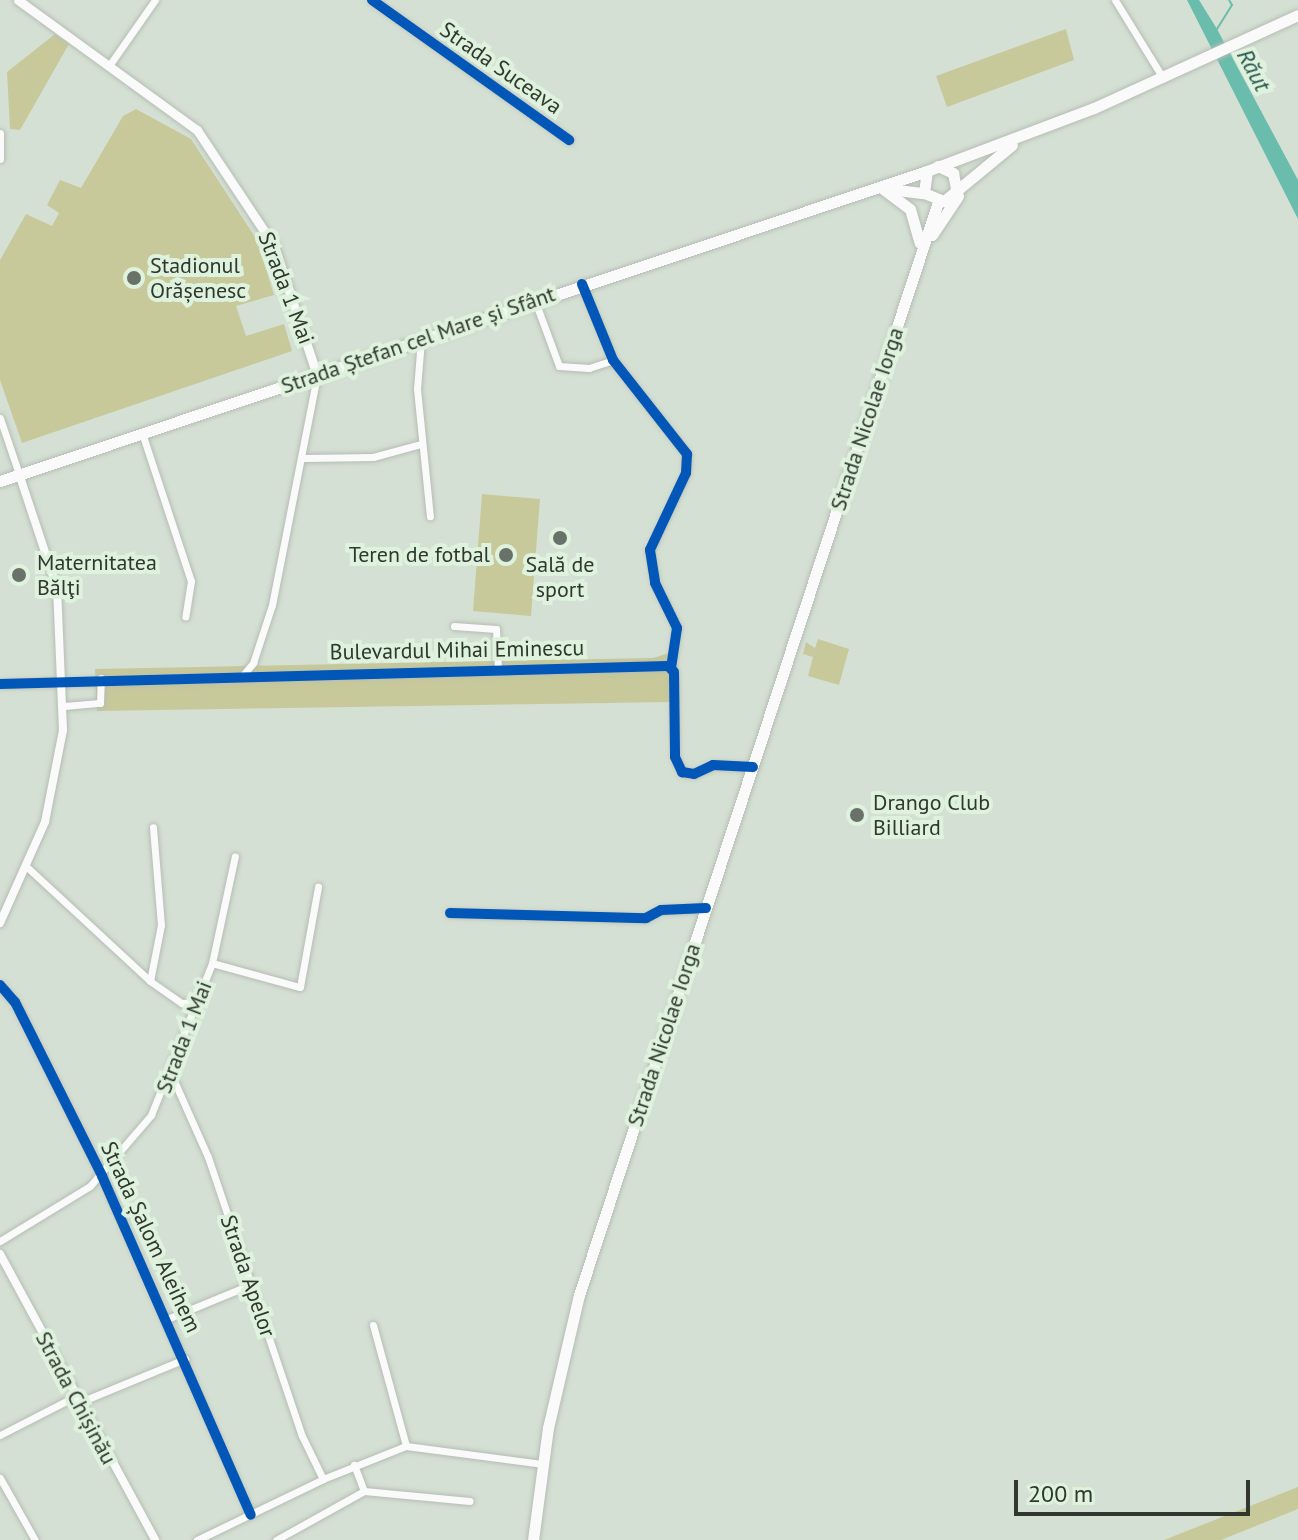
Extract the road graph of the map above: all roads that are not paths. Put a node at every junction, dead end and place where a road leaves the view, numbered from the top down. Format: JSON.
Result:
{"nodes":[{"id":1,"x":18,"y":0,"type":"edge"},
{"id":2,"x":155,"y":0,"type":"edge"},
{"id":3,"x":372,"y":0,"type":"edge"},
{"id":4,"x":1115,"y":0,"type":"edge"},
{"id":5,"x":1298,"y":15,"type":"edge"},
{"id":6,"x":111,"y":63,"type":"junction"},
{"id":7,"x":1163,"y":78,"type":"junction"},
{"id":8,"x":0,"y":133,"type":"edge"},
{"id":9,"x":1026,"y":135,"type":"junction"},
{"id":10,"x":569,"y":140,"type":"dead end"},
{"id":11,"x":997,"y":154,"type":"junction"},
{"id":12,"x":0,"y":159,"type":"edge"},
{"id":13,"x":933,"y":169,"type":"junction"},
{"id":14,"x":878,"y":187,"type":"junction"},
{"id":15,"x":956,"y":189,"type":"junction"},
{"id":16,"x":931,"y":198,"type":"junction"},
{"id":17,"x":923,"y":244,"type":"junction"},
{"id":18,"x":582,"y":284,"type":"junction"},
{"id":19,"x":535,"y":301,"type":"junction"},
{"id":20,"x":421,"y":340,"type":"junction"},
{"id":21,"x":613,"y":360,"type":"junction"},
{"id":22,"x":317,"y":375,"type":"junction"},
{"id":23,"x":0,"y":418,"type":"edge"},
{"id":24,"x":142,"y":433,"type":"junction"},
{"id":25,"x":421,"y":444,"type":"junction"},
{"id":26,"x":304,"y":458,"type":"junction"},
{"id":27,"x":19,"y":474,"type":"junction"},
{"id":28,"x":0,"y":481,"type":"edge"},
{"id":29,"x":430,"y":516,"type":"dead end"},
{"id":30,"x":185,"y":617,"type":"dead end"},
{"id":31,"x":454,"y":626,"type":"dead end"},
{"id":32,"x":671,"y":668,"type":"junction"},
{"id":33,"x":498,"y":669,"type":"junction"},
{"id":34,"x":243,"y":675,"type":"junction"},
{"id":35,"x":101,"y":678,"type":"junction"},
{"id":36,"x":63,"y":683,"type":"junction"},
{"id":37,"x":0,"y":684,"type":"edge"},
{"id":38,"x":64,"y":706,"type":"junction"},
{"id":39,"x":753,"y":767,"type":"junction"},
{"id":40,"x":153,"y":827,"type":"dead end"},
{"id":41,"x":235,"y":856,"type":"dead end"},
{"id":42,"x":28,"y":868,"type":"junction"},
{"id":43,"x":318,"y":887,"type":"dead end"},
{"id":44,"x":706,"y":908,"type":"junction"},
{"id":45,"x":450,"y":913,"type":"dead end"},
{"id":46,"x":1,"y":920,"type":"edge"},
{"id":47,"x":212,"y":963,"type":"junction"},
{"id":48,"x":150,"y":981,"type":"junction"},
{"id":49,"x":0,"y":985,"type":"edge"},
{"id":50,"x":197,"y":1002,"type":"junction"},
{"id":51,"x":171,"y":1074,"type":"junction"},
{"id":52,"x":102,"y":1176,"type":"junction"},
{"id":53,"x":0,"y":1241,"type":"edge"},
{"id":54,"x":0,"y":1254,"type":"edge"},
{"id":55,"x":250,"y":1285,"type":"junction"},
{"id":56,"x":167,"y":1319,"type":"junction"},
{"id":57,"x":373,"y":1325,"type":"dead end"},
{"id":58,"x":185,"y":1359,"type":"junction"},
{"id":59,"x":76,"y":1400,"type":"junction"},
{"id":60,"x":0,"y":1435,"type":"edge"},
{"id":61,"x":406,"y":1446,"type":"junction"},
{"id":62,"x":542,"y":1464,"type":"junction"},
{"id":63,"x":354,"y":1465,"type":"junction"},
{"id":64,"x":0,"y":1478,"type":"edge"},
{"id":65,"x":323,"y":1479,"type":"junction"},
{"id":66,"x":364,"y":1491,"type":"junction"},
{"id":67,"x":470,"y":1501,"type":"dead end"},
{"id":68,"x":251,"y":1515,"type":"junction"},
{"id":69,"x":35,"y":1540,"type":"edge"},
{"id":70,"x":155,"y":1540,"type":"edge"},
{"id":71,"x":197,"y":1540,"type":"edge"},
{"id":72,"x":276,"y":1540,"type":"edge"},
{"id":73,"x":533,"y":1540,"type":"edge"}],
"edges":[{"from":1,"to":6,"type":"main road","name":"Strada 1 Mai"},
{"from":2,"to":6,"type":"street"},
{"from":3,"to":10,"type":"street","name":"Strada Suceava"},
{"from":4,"to":7,"type":"street"},
{"from":5,"to":7,"type":"main road","name":"Strada Ștefan cel Mare și Sfânt"},
{"from":6,"to":22,"type":"main road","name":"Strada 1 Mai"},
{"from":7,"to":9,"type":"main road","name":"Strada Ștefan cel Mare și Sfânt"},
{"from":8,"to":12,"type":"street"},
{"from":9,"to":11,"type":"main road"},
{"from":9,"to":13,"type":"main road","name":"Strada Ștefan cel Mare și Sfânt"},
{"from":11,"to":15,"type":"main road"},
{"from":11,"to":17,"type":"main road"},
{"from":13,"to":14,"type":"main road","name":"Strada Ștefan cel Mare și Sfânt"},
{"from":13,"to":15,"type":"main road"},
{"from":13,"to":16,"type":"main road","name":"Strada Nicolae Iorga"},
{"from":14,"to":16,"type":"main road"},
{"from":14,"to":17,"type":"main road"},
{"from":14,"to":18,"type":"main road","name":"Strada Ștefan cel Mare și Sfânt"},
{"from":15,"to":16,"type":"main road"},
{"from":16,"to":17,"type":"main road","name":"Strada Nicolae Iorga"},
{"from":17,"to":39,"type":"main road","name":"Strada Nicolae Iorga"},
{"from":18,"to":19,"type":"main road","name":"Strada Ștefan cel Mare și Sfânt"},
{"from":18,"to":21,"type":"street"},
{"from":19,"to":20,"type":"main road","name":"Strada Ștefan cel Mare și Sfânt"},
{"from":19,"to":21,"type":"street"},
{"from":20,"to":22,"type":"main road","name":"Strada Ștefan cel Mare și Sfânt"},
{"from":20,"to":25,"type":"street"},
{"from":21,"to":32,"type":"street"},
{"from":22,"to":24,"type":"main road","name":"Strada Ștefan cel Mare și Sfânt"},
{"from":22,"to":26,"type":"street","name":"Strada 1 Mai"},
{"from":23,"to":27,"type":"street"},
{"from":24,"to":27,"type":"main road","name":"Strada Ștefan cel Mare și Sfânt"},
{"from":24,"to":30,"type":"street"},
{"from":25,"to":26,"type":"street"},
{"from":25,"to":29,"type":"street"},
{"from":26,"to":34,"type":"street","name":"Strada 1 Mai"},
{"from":27,"to":28,"type":"main road","name":"Strada Ștefan cel Mare și Sfânt"},
{"from":27,"to":36,"type":"street"},
{"from":31,"to":33,"type":"street"},
{"from":32,"to":33,"type":"street","name":"Bulevardul Mihai Eminescu"},
{"from":32,"to":39,"type":"street"},
{"from":33,"to":34,"type":"street","name":"Bulevardul Mihai Eminescu"},
{"from":34,"to":35,"type":"street","name":"Bulevardul Mihai Eminescu"},
{"from":35,"to":36,"type":"street","name":"Bulevardul Mihai Eminescu"},
{"from":35,"to":38,"type":"street"},
{"from":36,"to":37,"type":"street","name":"Bulevardul Mihai Eminescu"},
{"from":36,"to":38,"type":"street"},
{"from":38,"to":42,"type":"street"},
{"from":39,"to":44,"type":"main road","name":"Strada Nicolae Iorga"},
{"from":40,"to":48,"type":"street"},
{"from":41,"to":47,"type":"street","name":"Strada 1 Mai"},
{"from":42,"to":46,"type":"street"},
{"from":42,"to":48,"type":"street"},
{"from":43,"to":47,"type":"street"},
{"from":44,"to":45,"type":"street"},
{"from":44,"to":62,"type":"main road","name":"Strada Nicolae Iorga"},
{"from":47,"to":50,"type":"street","name":"Strada 1 Mai"},
{"from":48,"to":50,"type":"street"},
{"from":49,"to":52,"type":"street","name":"Strada Șalom Aleihem"},
{"from":50,"to":51,"type":"street","name":"Strada 1 Mai"},
{"from":51,"to":52,"type":"street","name":"Strada 1 Mai"},
{"from":51,"to":55,"type":"street","name":"Strada Apelor"},
{"from":52,"to":53,"type":"street","name":"Strada 1 Mai"},
{"from":52,"to":56,"type":"street","name":"Strada Șalom Aleihem"},
{"from":54,"to":59,"type":"street","name":"Strada Chișinău"},
{"from":55,"to":56,"type":"street"},
{"from":55,"to":65,"type":"street","name":"Strada Apelor"},
{"from":56,"to":58,"type":"street","name":"Strada Șalom Aleihem"},
{"from":57,"to":61,"type":"street"},
{"from":58,"to":59,"type":"street"},
{"from":58,"to":68,"type":"street","name":"Strada Șalom Aleihem"},
{"from":59,"to":60,"type":"street"},
{"from":59,"to":70,"type":"street","name":"Strada Chișinău"},
{"from":61,"to":62,"type":"street"},
{"from":61,"to":63,"type":"street"},
{"from":62,"to":73,"type":"main road","name":"Strada Nicolae Iorga"},
{"from":63,"to":65,"type":"street"},
{"from":63,"to":66,"type":"street"},
{"from":64,"to":69,"type":"street"},
{"from":65,"to":68,"type":"street"},
{"from":66,"to":67,"type":"street"},
{"from":66,"to":72,"type":"street"},
{"from":68,"to":71,"type":"street"}]}
